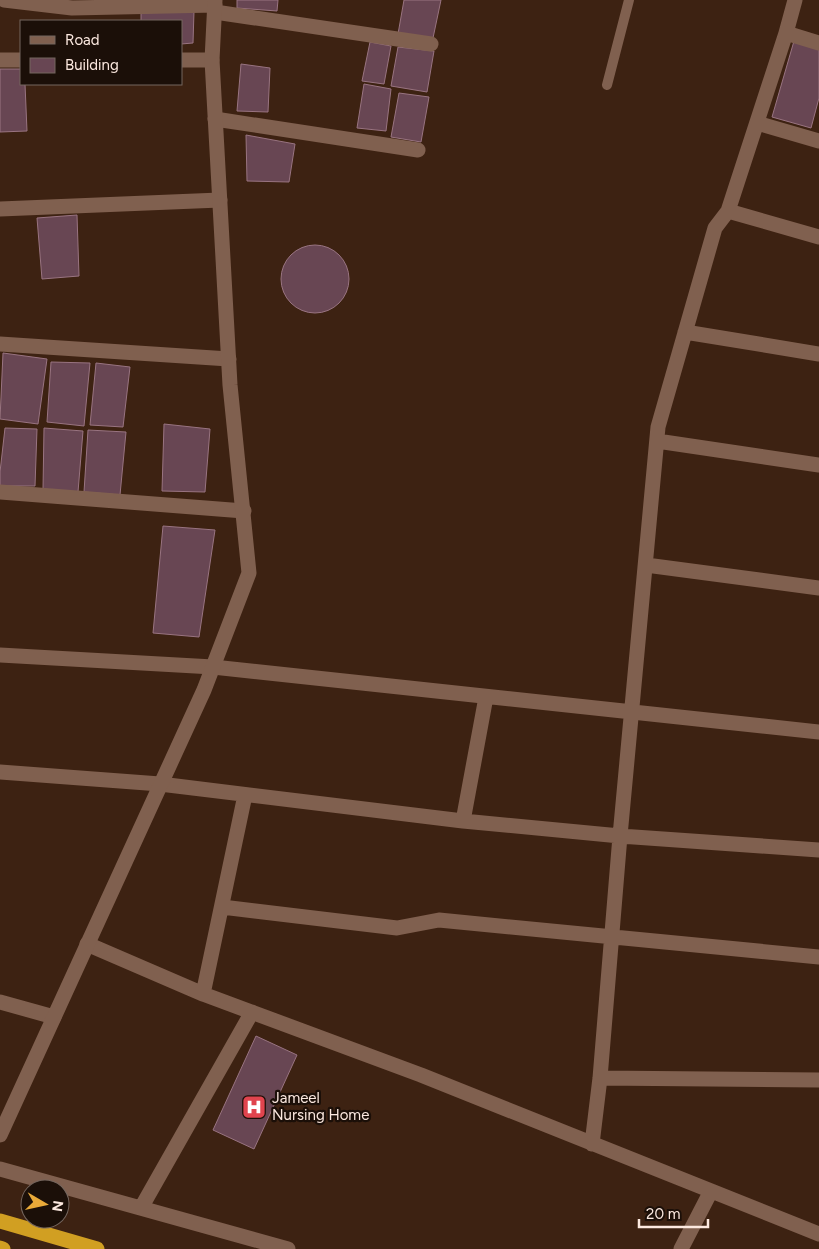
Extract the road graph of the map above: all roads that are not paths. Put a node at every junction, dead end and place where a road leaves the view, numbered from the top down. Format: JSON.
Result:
{"nodes":[{"id":1,"x":4,"y":0,"type":"edge"},
{"id":2,"x":628,"y":0,"type":"edge"},
{"id":3,"x":795,"y":0,"type":"edge"},
{"id":4,"x":23,"y":1,"type":"edge"},
{"id":5,"x":215,"y":6,"type":"edge"},
{"id":6,"x":786,"y":33,"type":"junction"},
{"id":7,"x":819,"y":42,"type":"edge"},
{"id":8,"x":432,"y":44,"type":"dead end"},
{"id":9,"x":0,"y":60,"type":"edge"},
{"id":10,"x":20,"y":60,"type":"edge"},
{"id":11,"x":182,"y":60,"type":"edge"},
{"id":12,"x":212,"y":60,"type":"junction"},
{"id":13,"x":607,"y":85,"type":"dead end"},
{"id":14,"x":215,"y":119,"type":"junction"},
{"id":15,"x":757,"y":123,"type":"junction"},
{"id":16,"x":819,"y":142,"type":"edge"},
{"id":17,"x":418,"y":150,"type":"dead end"},
{"id":18,"x":220,"y":200,"type":"junction"},
{"id":19,"x":0,"y":209,"type":"edge"},
{"id":20,"x":728,"y":212,"type":"junction"},
{"id":21,"x":819,"y":237,"type":"edge"},
{"id":22,"x":685,"y":332,"type":"junction"},
{"id":23,"x":0,"y":344,"type":"edge"},
{"id":24,"x":819,"y":354,"type":"edge"},
{"id":25,"x":229,"y":359,"type":"junction"},
{"id":26,"x":657,"y":441,"type":"junction"},
{"id":27,"x":819,"y":465,"type":"edge"},
{"id":28,"x":0,"y":492,"type":"edge"},
{"id":29,"x":244,"y":511,"type":"junction"},
{"id":30,"x":646,"y":565,"type":"junction"},
{"id":31,"x":819,"y":588,"type":"edge"},
{"id":32,"x":0,"y":654,"type":"edge"},
{"id":33,"x":213,"y":668,"type":"junction"},
{"id":34,"x":486,"y":697,"type":"junction"},
{"id":35,"x":633,"y":713,"type":"junction"},
{"id":36,"x":819,"y":732,"type":"edge"},
{"id":37,"x":0,"y":772,"type":"edge"},
{"id":38,"x":160,"y":784,"type":"junction"},
{"id":39,"x":245,"y":795,"type":"junction"},
{"id":40,"x":463,"y":821,"type":"junction"},
{"id":41,"x":620,"y":836,"type":"junction"},
{"id":42,"x":819,"y":850,"type":"edge"},
{"id":43,"x":222,"y":906,"type":"junction"},
{"id":44,"x":612,"y":937,"type":"junction"},
{"id":45,"x":87,"y":944,"type":"junction"},
{"id":46,"x":819,"y":957,"type":"edge"},
{"id":47,"x":203,"y":994,"type":"junction"},
{"id":48,"x":0,"y":1002,"type":"edge"},
{"id":49,"x":252,"y":1012,"type":"junction"},
{"id":50,"x":54,"y":1017,"type":"junction"},
{"id":51,"x":600,"y":1078,"type":"junction"},
{"id":52,"x":819,"y":1080,"type":"edge"},
{"id":53,"x":0,"y":1135,"type":"edge"},
{"id":54,"x":592,"y":1144,"type":"junction"},
{"id":55,"x":0,"y":1169,"type":"edge"},
{"id":56,"x":711,"y":1191,"type":"junction"},
{"id":57,"x":141,"y":1208,"type":"junction"},
{"id":58,"x":0,"y":1221,"type":"edge"},
{"id":59,"x":819,"y":1234,"type":"edge"},
{"id":60,"x":97,"y":1249,"type":"edge"},
{"id":61,"x":288,"y":1249,"type":"edge"},
{"id":62,"x":681,"y":1249,"type":"edge"}],
"edges":[{"from":1,"to":4,"type":"street"},
{"from":2,"to":13,"type":"lane"},
{"from":3,"to":6,"type":"street"},
{"from":4,"to":5,"type":"street"},
{"from":5,"to":8,"type":"street"},
{"from":5,"to":12,"type":"street"},
{"from":6,"to":7,"type":"street"},
{"from":6,"to":15,"type":"street"},
{"from":9,"to":10,"type":"street"},
{"from":11,"to":12,"type":"street"},
{"from":12,"to":14,"type":"street"},
{"from":14,"to":17,"type":"street"},
{"from":14,"to":18,"type":"street"},
{"from":15,"to":16,"type":"street"},
{"from":15,"to":20,"type":"street"},
{"from":18,"to":19,"type":"street"},
{"from":18,"to":25,"type":"street"},
{"from":20,"to":21,"type":"street"},
{"from":20,"to":22,"type":"street"},
{"from":22,"to":24,"type":"street"},
{"from":22,"to":26,"type":"street"},
{"from":23,"to":25,"type":"street"},
{"from":25,"to":29,"type":"street"},
{"from":26,"to":27,"type":"street"},
{"from":26,"to":30,"type":"street"},
{"from":28,"to":29,"type":"street"},
{"from":29,"to":33,"type":"street"},
{"from":30,"to":31,"type":"street"},
{"from":30,"to":35,"type":"street"},
{"from":32,"to":33,"type":"street"},
{"from":33,"to":34,"type":"street"},
{"from":33,"to":38,"type":"street"},
{"from":34,"to":35,"type":"street"},
{"from":34,"to":40,"type":"street"},
{"from":35,"to":36,"type":"street"},
{"from":35,"to":41,"type":"street"},
{"from":37,"to":38,"type":"street"},
{"from":38,"to":39,"type":"street"},
{"from":38,"to":45,"type":"street"},
{"from":39,"to":40,"type":"street"},
{"from":39,"to":43,"type":"street"},
{"from":40,"to":41,"type":"street"},
{"from":41,"to":42,"type":"street"},
{"from":41,"to":44,"type":"street"},
{"from":43,"to":44,"type":"street"},
{"from":43,"to":47,"type":"street"},
{"from":44,"to":46,"type":"street"},
{"from":44,"to":51,"type":"street"},
{"from":45,"to":47,"type":"street"},
{"from":45,"to":50,"type":"street"},
{"from":47,"to":49,"type":"street"},
{"from":48,"to":50,"type":"street"},
{"from":49,"to":54,"type":"street"},
{"from":49,"to":57,"type":"street"},
{"from":50,"to":53,"type":"street"},
{"from":51,"to":52,"type":"street"},
{"from":51,"to":54,"type":"street"},
{"from":54,"to":56,"type":"street"},
{"from":55,"to":57,"type":"street"},
{"from":56,"to":59,"type":"street"},
{"from":56,"to":62,"type":"street"},
{"from":57,"to":61,"type":"street"},
{"from":58,"to":60,"type":"highway"}]}
